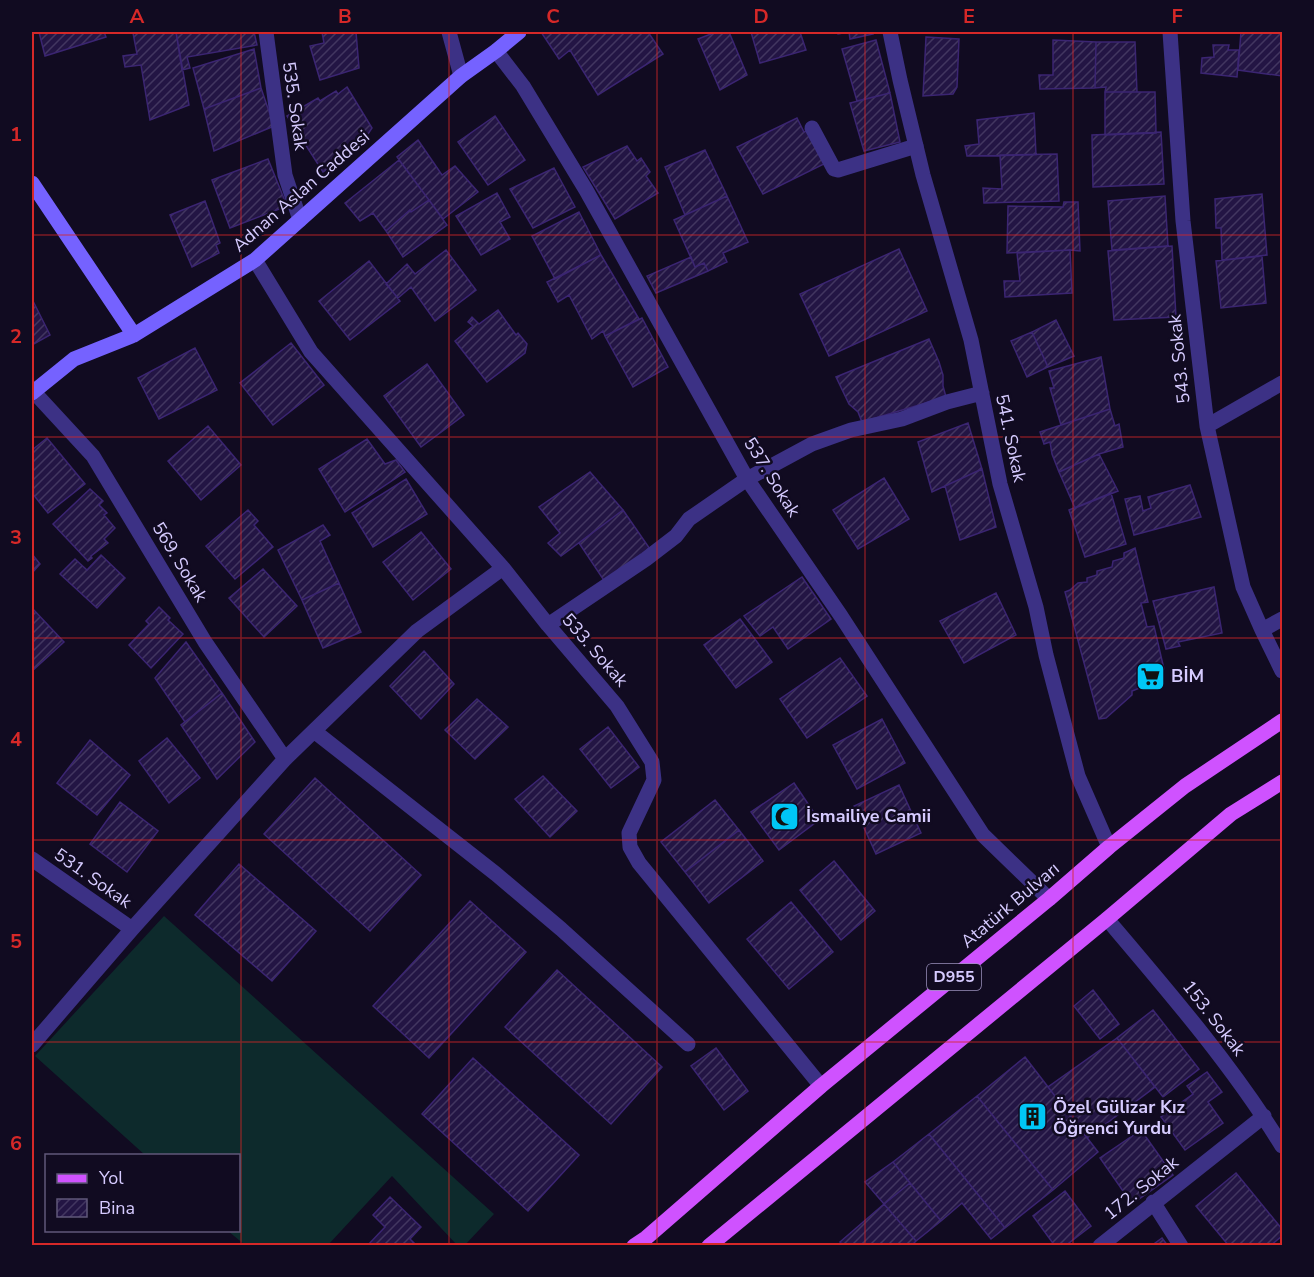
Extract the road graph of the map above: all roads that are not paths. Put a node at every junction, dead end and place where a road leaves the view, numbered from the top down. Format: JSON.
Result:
{"nodes":[{"id":1,"x":266,"y":32,"type":"edge"},
{"id":2,"x":450,"y":32,"type":"edge"},
{"id":3,"x":519,"y":32,"type":"edge"},
{"id":4,"x":890,"y":32,"type":"edge"},
{"id":5,"x":1170,"y":32,"type":"edge"},
{"id":6,"x":496,"y":51,"type":"junction"},
{"id":7,"x":461,"y":76,"type":"junction"},
{"id":8,"x":812,"y":128,"type":"dead end"},
{"id":9,"x":916,"y":146,"type":"junction"},
{"id":10,"x":32,"y":183,"type":"edge"},
{"id":11,"x":300,"y":220,"type":"junction"},
{"id":12,"x":255,"y":260,"type":"junction"},
{"id":13,"x":134,"y":335,"type":"junction"},
{"id":14,"x":1282,"y":383,"type":"edge"},
{"id":15,"x":32,"y":392,"type":"edge"},
{"id":16,"x":982,"y":393,"type":"junction"},
{"id":17,"x":1207,"y":426,"type":"junction"},
{"id":18,"x":747,"y":479,"type":"junction"},
{"id":19,"x":503,"y":568,"type":"junction"},
{"id":20,"x":1282,"y":619,"type":"edge"},
{"id":21,"x":548,"y":625,"type":"junction"},
{"id":22,"x":1262,"y":630,"type":"junction"},
{"id":23,"x":1282,"y":671,"type":"edge"},
{"id":24,"x":1282,"y":722,"type":"edge"},
{"id":25,"x":314,"y":731,"type":"junction"},
{"id":26,"x":285,"y":759,"type":"junction"},
{"id":27,"x":1282,"y":782,"type":"edge"},
{"id":28,"x":1108,"y":847,"type":"junction"},
{"id":29,"x":32,"y":859,"type":"edge"},
{"id":30,"x":1049,"y":899,"type":"junction"},
{"id":31,"x":1107,"y":919,"type":"junction"},
{"id":32,"x":132,"y":929,"type":"junction"},
{"id":33,"x":688,"y":1044,"type":"dead end"},
{"id":34,"x":32,"y":1045,"type":"edge"},
{"id":35,"x":822,"y":1086,"type":"junction"},
{"id":36,"x":1264,"y":1116,"type":"junction"},
{"id":37,"x":1282,"y":1146,"type":"edge"},
{"id":38,"x":1153,"y":1202,"type":"junction"},
{"id":39,"x":634,"y":1245,"type":"edge"},
{"id":40,"x":709,"y":1245,"type":"edge"},
{"id":41,"x":1100,"y":1245,"type":"edge"},
{"id":42,"x":1181,"y":1245,"type":"edge"}],
"edges":[{"from":1,"to":11,"type":"street","name":"535. Sokak"},
{"from":2,"to":7,"type":"street"},
{"from":3,"to":6,"type":"street","name":"Adnan Aslan Caddesi"},
{"from":4,"to":9,"type":"street","name":"541. Sokak"},
{"from":5,"to":17,"type":"street","name":"543. Sokak"},
{"from":6,"to":7,"type":"street","name":"Adnan Aslan Caddesi"},
{"from":6,"to":18,"type":"street","name":"537. Sokak"},
{"from":7,"to":11,"type":"street","name":"Adnan Aslan Caddesi"},
{"from":8,"to":9,"type":"street"},
{"from":9,"to":16,"type":"street","name":"541. Sokak"},
{"from":10,"to":13,"type":"street"},
{"from":11,"to":12,"type":"street","name":"Adnan Aslan Caddesi"},
{"from":12,"to":13,"type":"street","name":"Adnan Aslan Caddesi"},
{"from":12,"to":19,"type":"street","name":"533. Sokak"},
{"from":13,"to":15,"type":"street","name":"Adnan Aslan Caddesi"},
{"from":14,"to":17,"type":"street"},
{"from":15,"to":26,"type":"street","name":"569. Sokak"},
{"from":16,"to":18,"type":"street"},
{"from":16,"to":28,"type":"street","name":"541. Sokak"},
{"from":17,"to":22,"type":"street","name":"543. Sokak"},
{"from":18,"to":21,"type":"street"},
{"from":18,"to":30,"type":"street","name":"537. Sokak"},
{"from":19,"to":21,"type":"street","name":"533. Sokak"},
{"from":19,"to":25,"type":"street"},
{"from":20,"to":22,"type":"street"},
{"from":21,"to":35,"type":"street","name":"533. Sokak"},
{"from":22,"to":23,"type":"street","name":"543. Sokak"},
{"from":24,"to":28,"type":"main road","name":"Atatürk Bulvarı","number":"D955"},
{"from":25,"to":26,"type":"street"},
{"from":25,"to":33,"type":"street"},
{"from":26,"to":32,"type":"street"},
{"from":27,"to":31,"type":"main road","number":"D955"},
{"from":28,"to":30,"type":"main road","name":"Atatürk Bulvarı","number":"D955"},
{"from":29,"to":32,"type":"street","name":"531. Sokak"},
{"from":30,"to":35,"type":"main road","name":"Atatürk Bulvarı","number":"D955"},
{"from":31,"to":36,"type":"street","name":"153. Sokak"},
{"from":31,"to":40,"type":"main road","number":"D955"},
{"from":32,"to":34,"type":"street"},
{"from":35,"to":39,"type":"main road","name":"Atatürk Bulvarı","number":"D955"},
{"from":36,"to":37,"type":"street","name":"153. Sokak"},
{"from":36,"to":38,"type":"street","name":"172. Sokak"},
{"from":38,"to":41,"type":"street","name":"172. Sokak"},
{"from":38,"to":42,"type":"street"}]}
